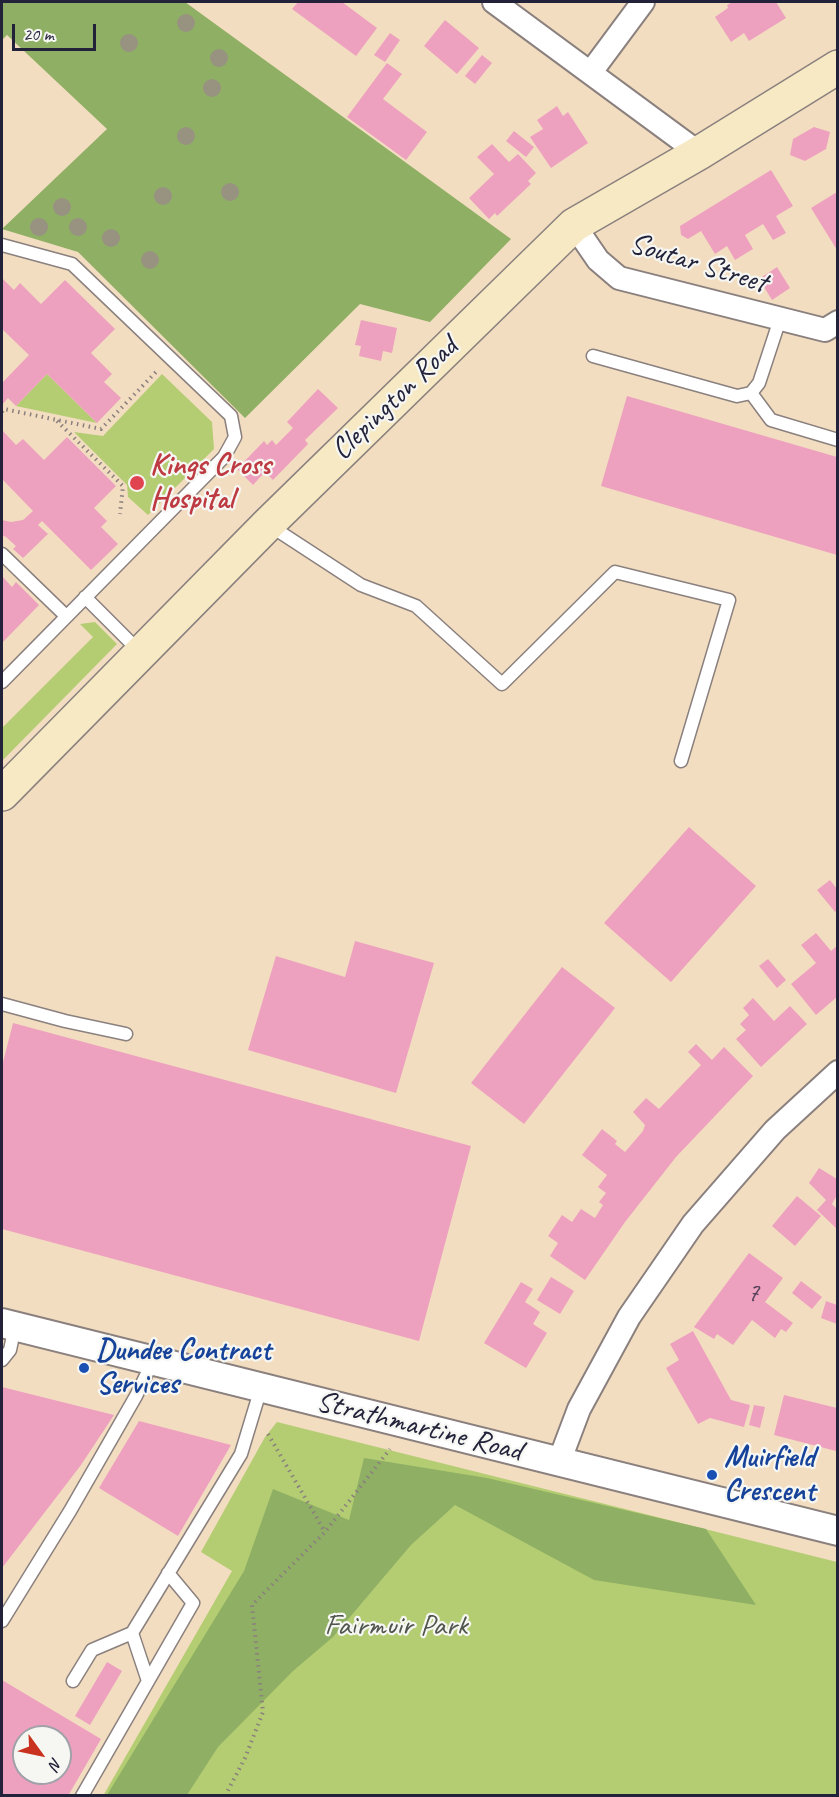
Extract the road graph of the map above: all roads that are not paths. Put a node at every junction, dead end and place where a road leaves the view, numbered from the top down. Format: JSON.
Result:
{"nodes":[{"id":1,"x":494,"y":2,"type":"edge"},
{"id":2,"x":643,"y":2,"type":"edge"},
{"id":3,"x":837,"y":67,"type":"edge"},
{"id":4,"x":591,"y":72,"type":"junction"},
{"id":5,"x":699,"y":153,"type":"junction"},
{"id":6,"x":574,"y":225,"type":"junction"},
{"id":7,"x":2,"y":245,"type":"edge"},
{"id":8,"x":780,"y":319,"type":"junction"},
{"id":9,"x":831,"y":326,"type":"edge"},
{"id":10,"x":593,"y":356,"type":"dead end"},
{"id":11,"x":751,"y":393,"type":"junction"},
{"id":12,"x":837,"y":440,"type":"edge"},
{"id":13,"x":268,"y":524,"type":"junction"},
{"id":14,"x":2,"y":554,"type":"edge"},
{"id":15,"x":85,"y":597,"type":"junction"},
{"id":16,"x":66,"y":616,"type":"junction"},
{"id":17,"x":140,"y":652,"type":"junction"},
{"id":18,"x":2,"y":682,"type":"edge"},
{"id":19,"x":681,"y":761,"type":"dead end"},
{"id":20,"x":4,"y":786,"type":"edge"},
{"id":21,"x":2,"y":1004,"type":"edge"},
{"id":22,"x":126,"y":1034,"type":"dead end"},
{"id":23,"x":837,"y":1072,"type":"edge"},
{"id":24,"x":8,"y":1325,"type":"edge"},
{"id":25,"x":2,"y":1360,"type":"edge"},
{"id":26,"x":153,"y":1361,"type":"junction"},
{"id":27,"x":261,"y":1388,"type":"junction"},
{"id":28,"x":559,"y":1462,"type":"junction"},
{"id":29,"x":837,"y":1531,"type":"edge"},
{"id":30,"x":168,"y":1573,"type":"junction"},
{"id":31,"x":2,"y":1621,"type":"edge"},
{"id":32,"x":132,"y":1633,"type":"junction"},
{"id":33,"x":148,"y":1680,"type":"junction"},
{"id":34,"x":73,"y":1681,"type":"dead end"},
{"id":35,"x":82,"y":1796,"type":"edge"}],
"edges":[{"from":1,"to":4,"type":"street"},
{"from":2,"to":4,"type":"street"},
{"from":3,"to":5,"type":"main road","name":"Clepington Road"},
{"from":4,"to":5,"type":"street"},
{"from":5,"to":6,"type":"main road","name":"Clepington Road"},
{"from":6,"to":8,"type":"street","name":"Soutar Street"},
{"from":6,"to":13,"type":"main road","name":"Clepington Road"},
{"from":7,"to":15,"type":"lane"},
{"from":8,"to":9,"type":"street","name":"Soutar Street"},
{"from":8,"to":11,"type":"lane"},
{"from":10,"to":11,"type":"lane"},
{"from":11,"to":12,"type":"lane"},
{"from":13,"to":17,"type":"main road","name":"Clepington Road"},
{"from":13,"to":19,"type":"lane"},
{"from":14,"to":16,"type":"lane"},
{"from":15,"to":16,"type":"lane"},
{"from":15,"to":17,"type":"lane"},
{"from":16,"to":18,"type":"lane"},
{"from":17,"to":20,"type":"main road","name":"Clepington Road"},
{"from":21,"to":22,"type":"lane"},
{"from":23,"to":28,"type":"street"},
{"from":24,"to":25,"type":"lane"},
{"from":24,"to":26,"type":"street","name":"Strathmartine Road"},
{"from":26,"to":27,"type":"street","name":"Strathmartine Road"},
{"from":26,"to":31,"type":"lane"},
{"from":27,"to":28,"type":"street","name":"Strathmartine Road"},
{"from":27,"to":30,"type":"lane"},
{"from":28,"to":29,"type":"street","name":"Strathmartine Road"},
{"from":30,"to":32,"type":"lane"},
{"from":30,"to":33,"type":"lane"},
{"from":32,"to":33,"type":"lane"},
{"from":32,"to":34,"type":"lane"},
{"from":33,"to":35,"type":"lane"}]}
